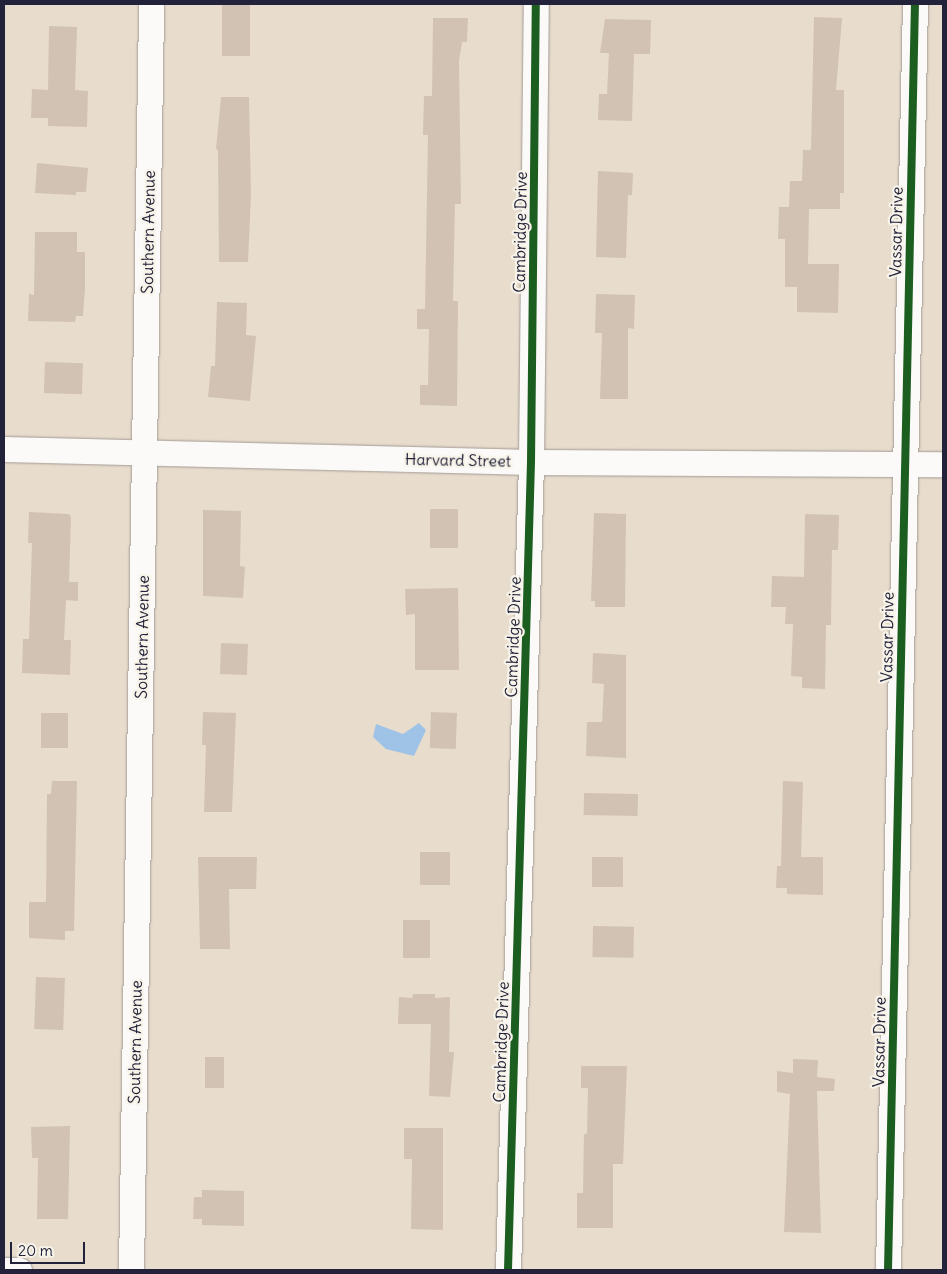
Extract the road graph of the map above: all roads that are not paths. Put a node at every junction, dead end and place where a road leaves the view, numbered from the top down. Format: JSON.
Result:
{"nodes":[{"id":1,"x":151,"y":4,"type":"edge"},
{"id":2,"x":536,"y":4,"type":"edge"},
{"id":3,"x":915,"y":4,"type":"edge"},
{"id":4,"x":4,"y":449,"type":"edge"},
{"id":5,"x":146,"y":452,"type":"junction"},
{"id":6,"x":532,"y":462,"type":"junction"},
{"id":7,"x":904,"y":463,"type":"junction"},
{"id":8,"x":943,"y":464,"type":"edge"},
{"id":9,"x":4,"y":1270,"type":"edge"},
{"id":10,"x":19,"y":1270,"type":"edge"},
{"id":11,"x":131,"y":1270,"type":"edge"},
{"id":12,"x":508,"y":1270,"type":"edge"},
{"id":13,"x":888,"y":1270,"type":"edge"}],
"edges":[{"from":1,"to":5,"type":"street","name":"Southern Avenue"},
{"from":2,"to":6,"type":"street","name":"Cambridge Drive"},
{"from":3,"to":7,"type":"street","name":"Vassar Drive"},
{"from":4,"to":5,"type":"street","name":"Harvard Street"},
{"from":5,"to":6,"type":"street","name":"Harvard Street"},
{"from":5,"to":11,"type":"street","name":"Southern Avenue"},
{"from":6,"to":7,"type":"street","name":"Harvard Street"},
{"from":6,"to":12,"type":"street","name":"Cambridge Drive"},
{"from":7,"to":8,"type":"street","name":"Harvard Street"},
{"from":7,"to":13,"type":"street","name":"Vassar Drive"},
{"from":9,"to":10,"type":"street"}]}
